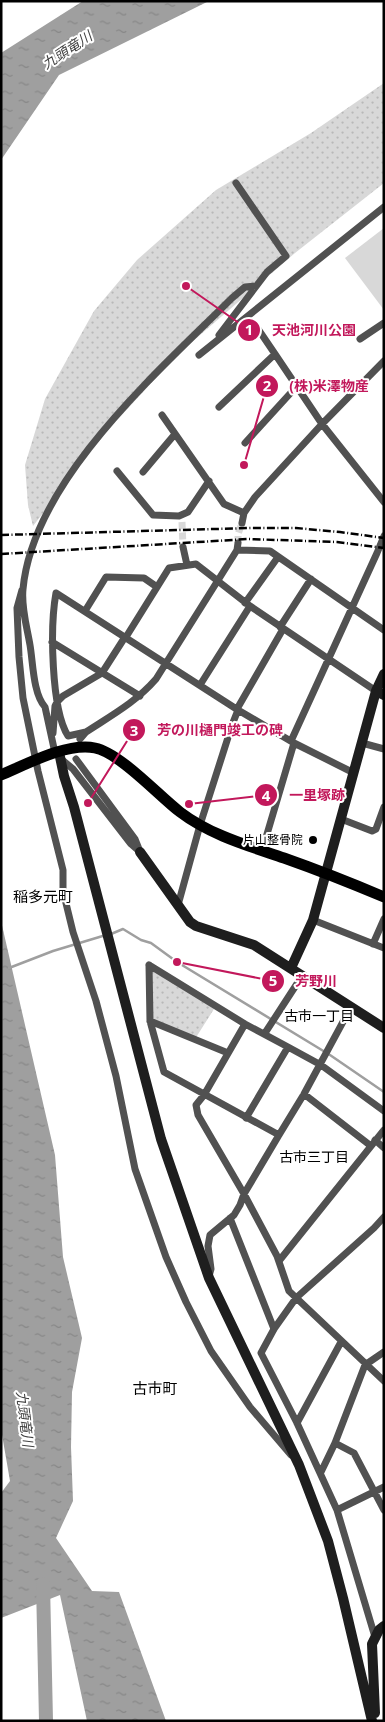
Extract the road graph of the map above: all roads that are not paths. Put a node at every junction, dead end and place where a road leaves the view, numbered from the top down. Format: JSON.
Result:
{"nodes":[{"id":1,"x":236,"y":183,"type":"dead end"},
{"id":2,"x":384,"y":206,"type":"edge"},
{"id":3,"x":256,"y":286,"type":"junction"},
{"id":4,"x":384,"y":323,"type":"edge"},
{"id":5,"x":256,"y":326,"type":"dead end"},
{"id":6,"x":360,"y":339,"type":"dead end"},
{"id":7,"x":210,"y":346,"type":"junction"},
{"id":8,"x":275,"y":354,"type":"junction"},
{"id":9,"x":199,"y":355,"type":"dead end"},
{"id":10,"x":384,"y":361,"type":"edge"},
{"id":11,"x":297,"y":386,"type":"junction"},
{"id":12,"x":219,"y":407,"type":"dead end"},
{"id":13,"x":162,"y":415,"type":"dead end"},
{"id":14,"x":322,"y":424,"type":"junction"},
{"id":15,"x":176,"y":434,"type":"junction"},
{"id":16,"x":245,"y":443,"type":"dead end"},
{"id":17,"x":116,"y":471,"type":"dead end"},
{"id":18,"x":143,"y":472,"type":"dead end"},
{"id":19,"x":208,"y":481,"type":"junction"},
{"id":20,"x":384,"y":502,"type":"edge"},
{"id":21,"x":244,"y":513,"type":"junction"},
{"id":22,"x":242,"y":523,"type":"tunnel mouth"},
{"id":23,"x":384,"y":536,"type":"edge"},
{"id":24,"x":183,"y":547,"type":"tunnel mouth"},
{"id":25,"x":278,"y":556,"type":"junction"},
{"id":26,"x":187,"y":565,"type":"junction"},
{"id":27,"x":311,"y":580,"type":"junction"},
{"id":28,"x":218,"y":582,"type":"junction"},
{"id":29,"x":157,"y":587,"type":"junction"},
{"id":30,"x":22,"y":590,"type":"junction"},
{"id":31,"x":248,"y":604,"type":"junction"},
{"id":32,"x":352,"y":608,"type":"junction"},
{"id":33,"x":85,"y":611,"type":"junction"},
{"id":34,"x":282,"y":628,"type":"junction"},
{"id":35,"x":384,"y":630,"type":"edge"},
{"id":36,"x":126,"y":637,"type":"junction"},
{"id":37,"x":52,"y":642,"type":"junction"},
{"id":38,"x":328,"y":659,"type":"junction"},
{"id":39,"x":167,"y":663,"type":"junction"},
{"id":40,"x":102,"y":673,"type":"junction"},
{"id":41,"x":384,"y":674,"type":"edge"},
{"id":42,"x":200,"y":685,"type":"junction"},
{"id":43,"x":380,"y":693,"type":"edge"},
{"id":44,"x":140,"y":696,"type":"junction"},
{"id":45,"x":57,"y":702,"type":"junction"},
{"id":46,"x":238,"y":710,"type":"junction"},
{"id":47,"x":86,"y":732,"type":"junction"},
{"id":48,"x":80,"y":739,"type":"dead end"},
{"id":49,"x":52,"y":740,"type":"junction"},
{"id":50,"x":292,"y":742,"type":"junction"},
{"id":51,"x":362,"y":743,"type":"junction"},
{"id":52,"x":384,"y":749,"type":"edge"},
{"id":53,"x":56,"y":755,"type":"junction"},
{"id":54,"x":76,"y":759,"type":"dead end"},
{"id":55,"x":354,"y":773,"type":"junction"},
{"id":56,"x":1,"y":774,"type":"edge"},
{"id":57,"x":384,"y":807,"type":"edge"},
{"id":58,"x":341,"y":819,"type":"junction"},
{"id":59,"x":200,"y":825,"type":"junction"},
{"id":60,"x":380,"y":829,"type":"edge"},
{"id":61,"x":262,"y":851,"type":"junction"},
{"id":62,"x":140,"y":852,"type":"junction"},
{"id":63,"x":326,"y":874,"type":"junction"},
{"id":64,"x":384,"y":896,"type":"edge"},
{"id":65,"x":178,"y":905,"type":"junction"},
{"id":66,"x":384,"y":919,"type":"edge"},
{"id":67,"x":313,"y":920,"type":"junction"},
{"id":68,"x":372,"y":944,"type":"junction"},
{"id":69,"x":384,"y":948,"type":"edge"},
{"id":70,"x":291,"y":968,"type":"junction"},
{"id":71,"x":302,"y":976,"type":"junction"},
{"id":72,"x":351,"y":1007,"type":"junction"},
{"id":73,"x":150,"y":1021,"type":"junction"},
{"id":74,"x":245,"y":1024,"type":"junction"},
{"id":75,"x":384,"y":1028,"type":"edge"},
{"id":76,"x":265,"y":1033,"type":"junction"},
{"id":77,"x":288,"y":1047,"type":"junction"},
{"id":78,"x":228,"y":1053,"type":"junction"},
{"id":79,"x":320,"y":1065,"type":"junction"},
{"id":80,"x":304,"y":1094,"type":"junction"},
{"id":81,"x":204,"y":1095,"type":"junction"},
{"id":82,"x":384,"y":1111,"type":"edge"},
{"id":83,"x":246,"y":1118,"type":"junction"},
{"id":84,"x":384,"y":1130,"type":"edge"},
{"id":85,"x":279,"y":1135,"type":"junction"},
{"id":86,"x":373,"y":1143,"type":"junction"},
{"id":87,"x":384,"y":1148,"type":"edge"},
{"id":88,"x":244,"y":1194,"type":"junction"},
{"id":89,"x":384,"y":1216,"type":"edge"},
{"id":90,"x":230,"y":1218,"type":"junction"},
{"id":91,"x":279,"y":1261,"type":"junction"},
{"id":92,"x":209,"y":1278,"type":"junction"},
{"id":93,"x":296,"y":1298,"type":"junction"},
{"id":94,"x":274,"y":1329,"type":"junction"},
{"id":95,"x":341,"y":1342,"type":"junction"},
{"id":96,"x":384,"y":1352,"type":"edge"},
{"id":97,"x":365,"y":1365,"type":"junction"},
{"id":98,"x":384,"y":1381,"type":"edge"},
{"id":99,"x":297,"y":1423,"type":"junction"},
{"id":100,"x":335,"y":1443,"type":"junction"},
{"id":101,"x":299,"y":1465,"type":"junction"},
{"id":102,"x":321,"y":1472,"type":"junction"},
{"id":103,"x":384,"y":1488,"type":"edge"},
{"id":104,"x":374,"y":1492,"type":"junction"},
{"id":105,"x":337,"y":1510,"type":"junction"},
{"id":106,"x":384,"y":1510,"type":"edge"},
{"id":107,"x":384,"y":1626,"type":"edge"},
{"id":108,"x":375,"y":1637,"type":"junction"},
{"id":109,"x":372,"y":1721,"type":"edge"}],
"edges":[{"from":1,"to":3,"type":"street"},
{"from":2,"to":7,"type":"street"},
{"from":3,"to":7,"type":"street"},
{"from":3,"to":30,"type":"street"},
{"from":4,"to":6,"type":"street"},
{"from":5,"to":8,"type":"street"},
{"from":7,"to":9,"type":"street"},
{"from":8,"to":11,"type":"street"},
{"from":8,"to":12,"type":"street"},
{"from":10,"to":14,"type":"street"},
{"from":11,"to":14,"type":"street"},
{"from":11,"to":16,"type":"street"},
{"from":13,"to":15,"type":"street"},
{"from":14,"to":20,"type":"street"},
{"from":14,"to":21,"type":"street"},
{"from":15,"to":18,"type":"street"},
{"from":15,"to":19,"type":"street"},
{"from":17,"to":19,"type":"street"},
{"from":19,"to":21,"type":"street"},
{"from":21,"to":22,"type":"street"},
{"from":23,"to":32,"type":"street"},
{"from":24,"to":26,"type":"street"},
{"from":25,"to":27,"type":"street"},
{"from":25,"to":28,"type":"street"},
{"from":25,"to":31,"type":"street"},
{"from":26,"to":28,"type":"street"},
{"from":26,"to":29,"type":"street"},
{"from":27,"to":32,"type":"street"},
{"from":27,"to":34,"type":"street"},
{"from":28,"to":31,"type":"street"},
{"from":28,"to":39,"type":"street"},
{"from":29,"to":33,"type":"street"},
{"from":29,"to":36,"type":"street"},
{"from":30,"to":49,"type":"street"},
{"from":30,"to":101,"type":"street"},
{"from":31,"to":34,"type":"street"},
{"from":31,"to":42,"type":"street"},
{"from":32,"to":35,"type":"street"},
{"from":32,"to":38,"type":"street"},
{"from":33,"to":36,"type":"street"},
{"from":33,"to":37,"type":"street"},
{"from":34,"to":38,"type":"street"},
{"from":34,"to":46,"type":"street"},
{"from":36,"to":39,"type":"street"},
{"from":36,"to":40,"type":"street"},
{"from":37,"to":40,"type":"street"},
{"from":37,"to":45,"type":"street"},
{"from":38,"to":43,"type":"street"},
{"from":38,"to":50,"type":"street"},
{"from":39,"to":42,"type":"street"},
{"from":39,"to":44,"type":"street"},
{"from":40,"to":44,"type":"street"},
{"from":40,"to":45,"type":"street"},
{"from":41,"to":43,"type":"street"},
{"from":42,"to":46,"type":"street"},
{"from":43,"to":51,"type":"street"},
{"from":44,"to":47,"type":"street"},
{"from":45,"to":47,"type":"street"},
{"from":45,"to":49,"type":"street"},
{"from":46,"to":50,"type":"street"},
{"from":46,"to":59,"type":"street"},
{"from":47,"to":48,"type":"street"},
{"from":49,"to":53,"type":"street"},
{"from":50,"to":55,"type":"street"},
{"from":50,"to":61,"type":"street"},
{"from":51,"to":52,"type":"street"},
{"from":51,"to":55,"type":"street"},
{"from":53,"to":56,"type":"main road"},
{"from":53,"to":59,"type":"main road"},
{"from":53,"to":62,"type":"street"},
{"from":53,"to":92,"type":"street"},
{"from":54,"to":62,"type":"street"},
{"from":55,"to":58,"type":"street"},
{"from":57,"to":60,"type":"street"},
{"from":58,"to":60,"type":"street"},
{"from":58,"to":63,"type":"street"},
{"from":59,"to":61,"type":"main road"},
{"from":59,"to":65,"type":"street"},
{"from":61,"to":63,"type":"main road"},
{"from":62,"to":65,"type":"street"},
{"from":63,"to":64,"type":"main road"},
{"from":63,"to":67,"type":"street"},
{"from":65,"to":70,"type":"street"},
{"from":66,"to":68,"type":"street"},
{"from":67,"to":68,"type":"street"},
{"from":67,"to":70,"type":"street"},
{"from":68,"to":69,"type":"street"},
{"from":70,"to":71,"type":"street"},
{"from":71,"to":72,"type":"street"},
{"from":71,"to":76,"type":"street"},
{"from":72,"to":75,"type":"street"},
{"from":72,"to":79,"type":"street"},
{"from":73,"to":74,"type":"street"},
{"from":73,"to":78,"type":"street"},
{"from":73,"to":81,"type":"street"},
{"from":74,"to":76,"type":"street"},
{"from":74,"to":78,"type":"street"},
{"from":76,"to":77,"type":"street"},
{"from":77,"to":79,"type":"street"},
{"from":77,"to":83,"type":"street"},
{"from":78,"to":81,"type":"street"},
{"from":79,"to":80,"type":"street"},
{"from":79,"to":82,"type":"street"},
{"from":80,"to":85,"type":"street"},
{"from":80,"to":86,"type":"street"},
{"from":81,"to":83,"type":"street"},
{"from":81,"to":88,"type":"street"},
{"from":83,"to":85,"type":"street"},
{"from":84,"to":86,"type":"street"},
{"from":85,"to":88,"type":"street"},
{"from":86,"to":87,"type":"street"},
{"from":86,"to":91,"type":"street"},
{"from":88,"to":90,"type":"street"},
{"from":88,"to":91,"type":"street"},
{"from":89,"to":93,"type":"street"},
{"from":90,"to":92,"type":"street"},
{"from":90,"to":94,"type":"street"},
{"from":91,"to":93,"type":"street"},
{"from":92,"to":101,"type":"street"},
{"from":93,"to":94,"type":"street"},
{"from":93,"to":95,"type":"street"},
{"from":94,"to":99,"type":"street"},
{"from":95,"to":97,"type":"street"},
{"from":95,"to":99,"type":"street"},
{"from":96,"to":97,"type":"street"},
{"from":97,"to":98,"type":"street"},
{"from":97,"to":100,"type":"street"},
{"from":99,"to":102,"type":"street"},
{"from":100,"to":102,"type":"street"},
{"from":100,"to":104,"type":"street"},
{"from":101,"to":109,"type":"street"},
{"from":102,"to":105,"type":"street"},
{"from":103,"to":104,"type":"street"},
{"from":104,"to":105,"type":"street"},
{"from":104,"to":106,"type":"street"},
{"from":105,"to":108,"type":"street"},
{"from":107,"to":108,"type":"street"},
{"from":108,"to":109,"type":"street"}]}
